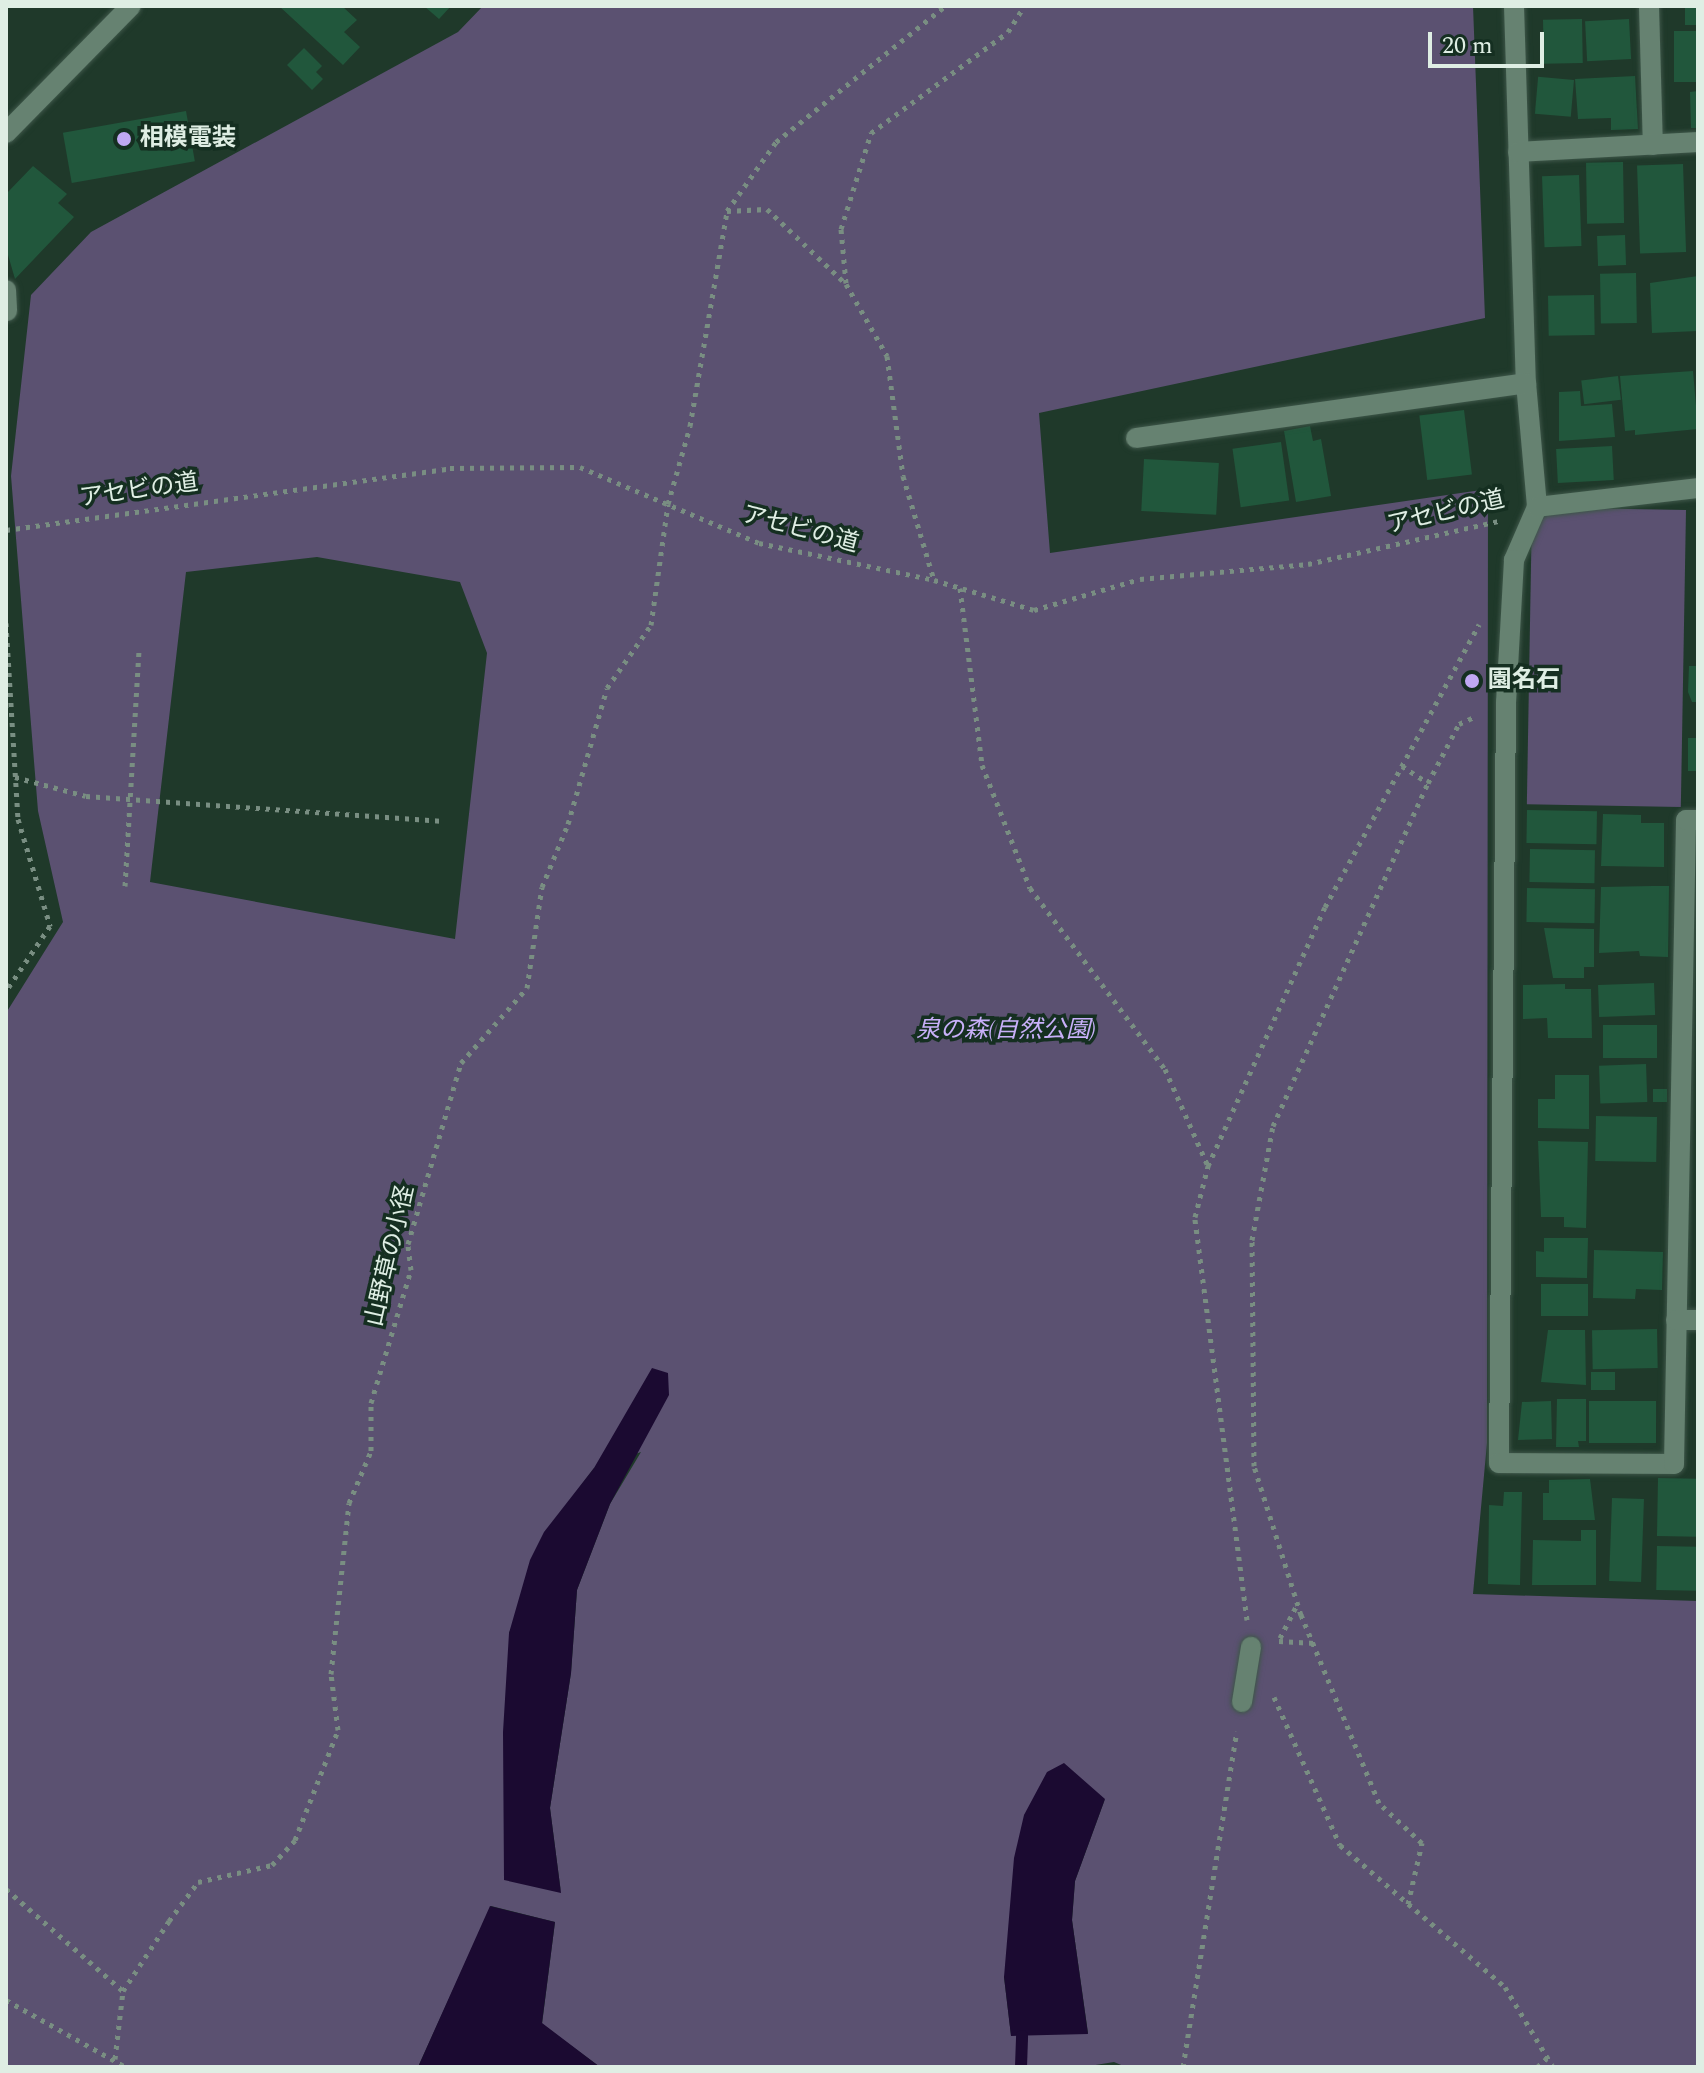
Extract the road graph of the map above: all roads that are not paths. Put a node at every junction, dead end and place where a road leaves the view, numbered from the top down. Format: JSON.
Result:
{"nodes":[{"id":1,"x":131,"y":6,"type":"edge"},
{"id":2,"x":1514,"y":6,"type":"edge"},
{"id":3,"x":1649,"y":6,"type":"edge"},
{"id":4,"x":6,"y":133,"type":"edge"},
{"id":5,"x":1698,"y":142,"type":"edge"},
{"id":6,"x":1653,"y":145,"type":"junction"},
{"id":7,"x":1518,"y":152,"type":"junction"},
{"id":8,"x":6,"y":290,"type":"edge"},
{"id":9,"x":7,"y":311,"type":"edge"},
{"id":10,"x":1526,"y":383,"type":"junction"},
{"id":11,"x":1136,"y":438,"type":"dead end"},
{"id":12,"x":1698,"y":488,"type":"edge"},
{"id":13,"x":1537,"y":507,"type":"junction"},
{"id":14,"x":1698,"y":820,"type":"edge"},
{"id":15,"x":1676,"y":1320,"type":"junction"},
{"id":16,"x":1698,"y":1320,"type":"edge"},
{"id":17,"x":1251,"y":1647,"type":"road end"},
{"id":18,"x":1242,"y":1702,"type":"road end"}],
"edges":[{"from":1,"to":4,"type":"street"},
{"from":2,"to":7,"type":"street"},
{"from":3,"to":6,"type":"street"},
{"from":5,"to":6,"type":"street"},
{"from":6,"to":7,"type":"street"},
{"from":7,"to":10,"type":"street"},
{"from":8,"to":9,"type":"street"},
{"from":10,"to":11,"type":"street"},
{"from":10,"to":13,"type":"street"},
{"from":12,"to":13,"type":"street"},
{"from":13,"to":15,"type":"street"},
{"from":14,"to":15,"type":"street"},
{"from":15,"to":16,"type":"street"},
{"from":17,"to":18,"type":"street"}]}
